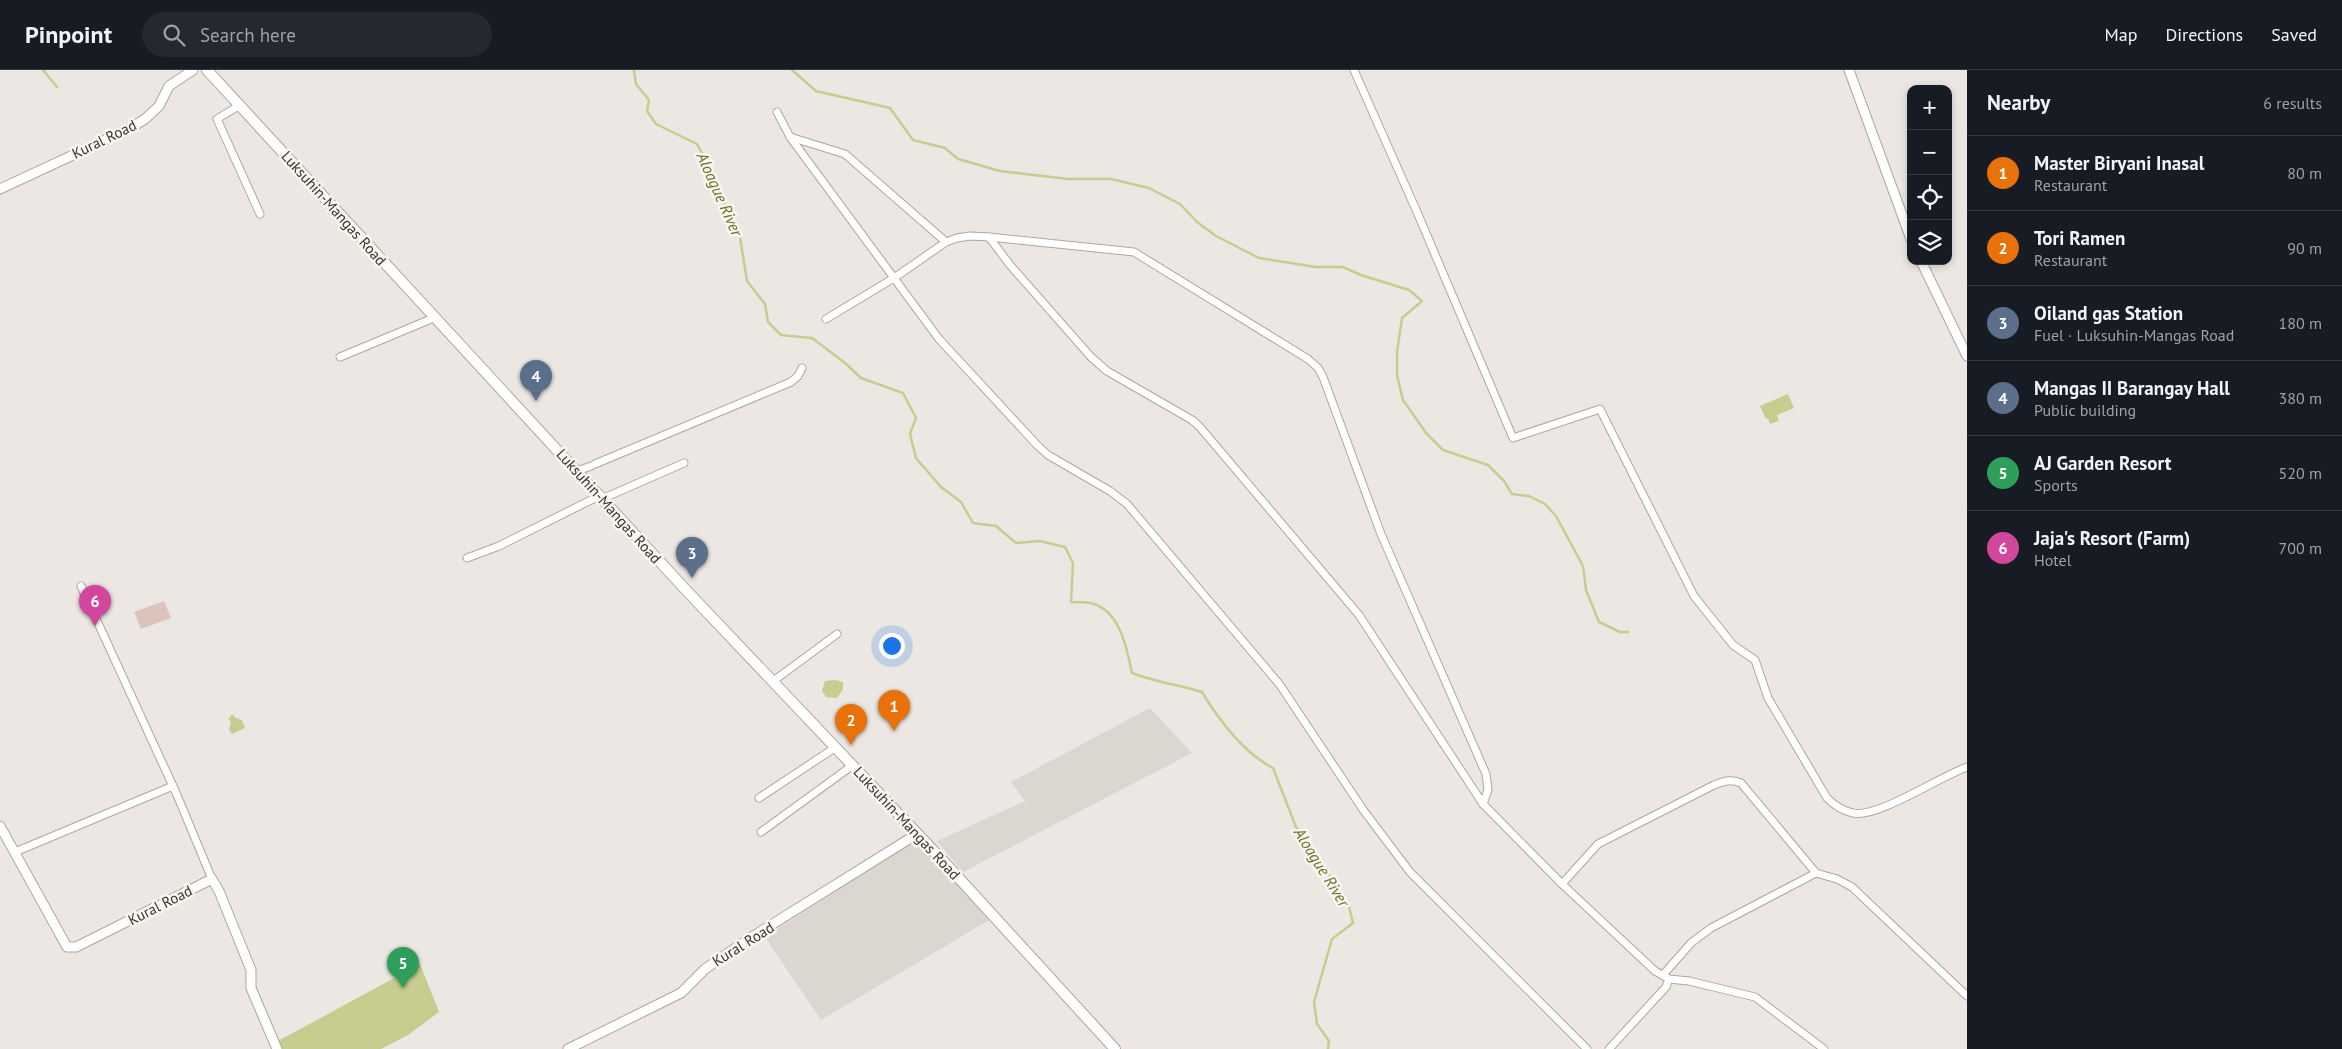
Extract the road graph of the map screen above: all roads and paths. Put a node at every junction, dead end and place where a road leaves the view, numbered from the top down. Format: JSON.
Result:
{"nodes":[{"id":1,"x":193,"y":70,"type":"edge"},
{"id":2,"x":207,"y":70,"type":"edge"},
{"id":3,"x":1354,"y":70,"type":"edge"},
{"id":4,"x":1849,"y":70,"type":"edge"},
{"id":5,"x":240,"y":105,"type":"junction"},
{"id":6,"x":777,"y":112,"type":"dead end"},
{"id":7,"x":790,"y":137,"type":"junction"},
{"id":8,"x":0,"y":189,"type":"edge"},
{"id":9,"x":260,"y":214,"type":"dead end"},
{"id":10,"x":1907,"y":228,"type":"edge"},
{"id":11,"x":988,"y":237,"type":"junction"},
{"id":12,"x":946,"y":242,"type":"junction"},
{"id":13,"x":1924,"y":265,"type":"edge"},
{"id":14,"x":894,"y":278,"type":"junction"},
{"id":15,"x":436,"y":317,"type":"junction"},
{"id":16,"x":826,"y":319,"type":"dead end"},
{"id":17,"x":1967,"y":356,"type":"edge"},
{"id":18,"x":340,"y":357,"type":"dead end"},
{"id":19,"x":802,"y":368,"type":"dead end"},
{"id":20,"x":684,"y":463,"type":"dead end"},
{"id":21,"x":577,"y":471,"type":"junction"},
{"id":22,"x":602,"y":496,"type":"junction"},
{"id":23,"x":467,"y":558,"type":"dead end"},
{"id":24,"x":80,"y":586,"type":"dead end"},
{"id":25,"x":837,"y":634,"type":"dead end"},
{"id":26,"x":772,"y":682,"type":"junction"},
{"id":27,"x":836,"y":747,"type":"junction"},
{"id":28,"x":854,"y":766,"type":"junction"},
{"id":29,"x":1967,"y":767,"type":"edge"},
{"id":30,"x":173,"y":786,"type":"junction"},
{"id":31,"x":759,"y":798,"type":"dead end"},
{"id":32,"x":1483,"y":804,"type":"junction"},
{"id":33,"x":0,"y":826,"type":"edge"},
{"id":34,"x":761,"y":832,"type":"dead end"},
{"id":35,"x":917,"y":834,"type":"junction"},
{"id":36,"x":15,"y":852,"type":"junction"},
{"id":37,"x":1816,"y":873,"type":"junction"},
{"id":38,"x":212,"y":879,"type":"junction"},
{"id":39,"x":1562,"y":884,"type":"junction"},
{"id":40,"x":1666,"y":977,"type":"junction"},
{"id":41,"x":1967,"y":996,"type":"edge"},
{"id":42,"x":574,"y":1048,"type":"edge"},
{"id":43,"x":278,"y":1049,"type":"edge"},
{"id":44,"x":1115,"y":1049,"type":"edge"},
{"id":45,"x":1587,"y":1049,"type":"edge"},
{"id":46,"x":1609,"y":1049,"type":"edge"},
{"id":47,"x":1824,"y":1049,"type":"edge"}],
"edges":[{"from":1,"to":8,"type":"street","name":"Kural Road"},
{"from":2,"to":5,"type":"main road","name":"Luksuhin-Mangas Road"},
{"from":3,"to":29,"type":"street"},
{"from":4,"to":10,"type":"street"},
{"from":5,"to":9,"type":"street"},
{"from":5,"to":15,"type":"main road","name":"Luksuhin-Mangas Road"},
{"from":6,"to":7,"type":"street"},
{"from":7,"to":12,"type":"street"},
{"from":7,"to":14,"type":"street"},
{"from":11,"to":12,"type":"street"},
{"from":11,"to":32,"type":"street"},
{"from":11,"to":32,"type":"street"},
{"from":12,"to":14,"type":"street"},
{"from":13,"to":17,"type":"street"},
{"from":14,"to":16,"type":"street"},
{"from":14,"to":45,"type":"street"},
{"from":15,"to":18,"type":"street"},
{"from":15,"to":21,"type":"main road","name":"Luksuhin-Mangas Road"},
{"from":19,"to":21,"type":"street"},
{"from":20,"to":22,"type":"street"},
{"from":21,"to":22,"type":"main road","name":"Luksuhin-Mangas Road"},
{"from":22,"to":23,"type":"street"},
{"from":22,"to":26,"type":"main road","name":"Luksuhin-Mangas Road"},
{"from":24,"to":30,"type":"street"},
{"from":25,"to":26,"type":"street"},
{"from":26,"to":27,"type":"main road","name":"Luksuhin-Mangas Road"},
{"from":27,"to":28,"type":"main road","name":"Luksuhin-Mangas Road"},
{"from":27,"to":31,"type":"street"},
{"from":28,"to":34,"type":"street"},
{"from":28,"to":35,"type":"main road","name":"Luksuhin-Mangas Road"},
{"from":30,"to":36,"type":"street"},
{"from":30,"to":38,"type":"street"},
{"from":32,"to":39,"type":"street"},
{"from":33,"to":36,"type":"street","name":"Kural Road"},
{"from":35,"to":42,"type":"street","name":"Kural Road"},
{"from":35,"to":44,"type":"main road","name":"Luksuhin-Mangas Road"},
{"from":36,"to":38,"type":"street","name":"Kural Road"},
{"from":37,"to":39,"type":"street"},
{"from":37,"to":40,"type":"street"},
{"from":37,"to":41,"type":"street"},
{"from":38,"to":43,"type":"street"},
{"from":39,"to":40,"type":"street"},
{"from":40,"to":46,"type":"street"},
{"from":40,"to":47,"type":"street"}]}
